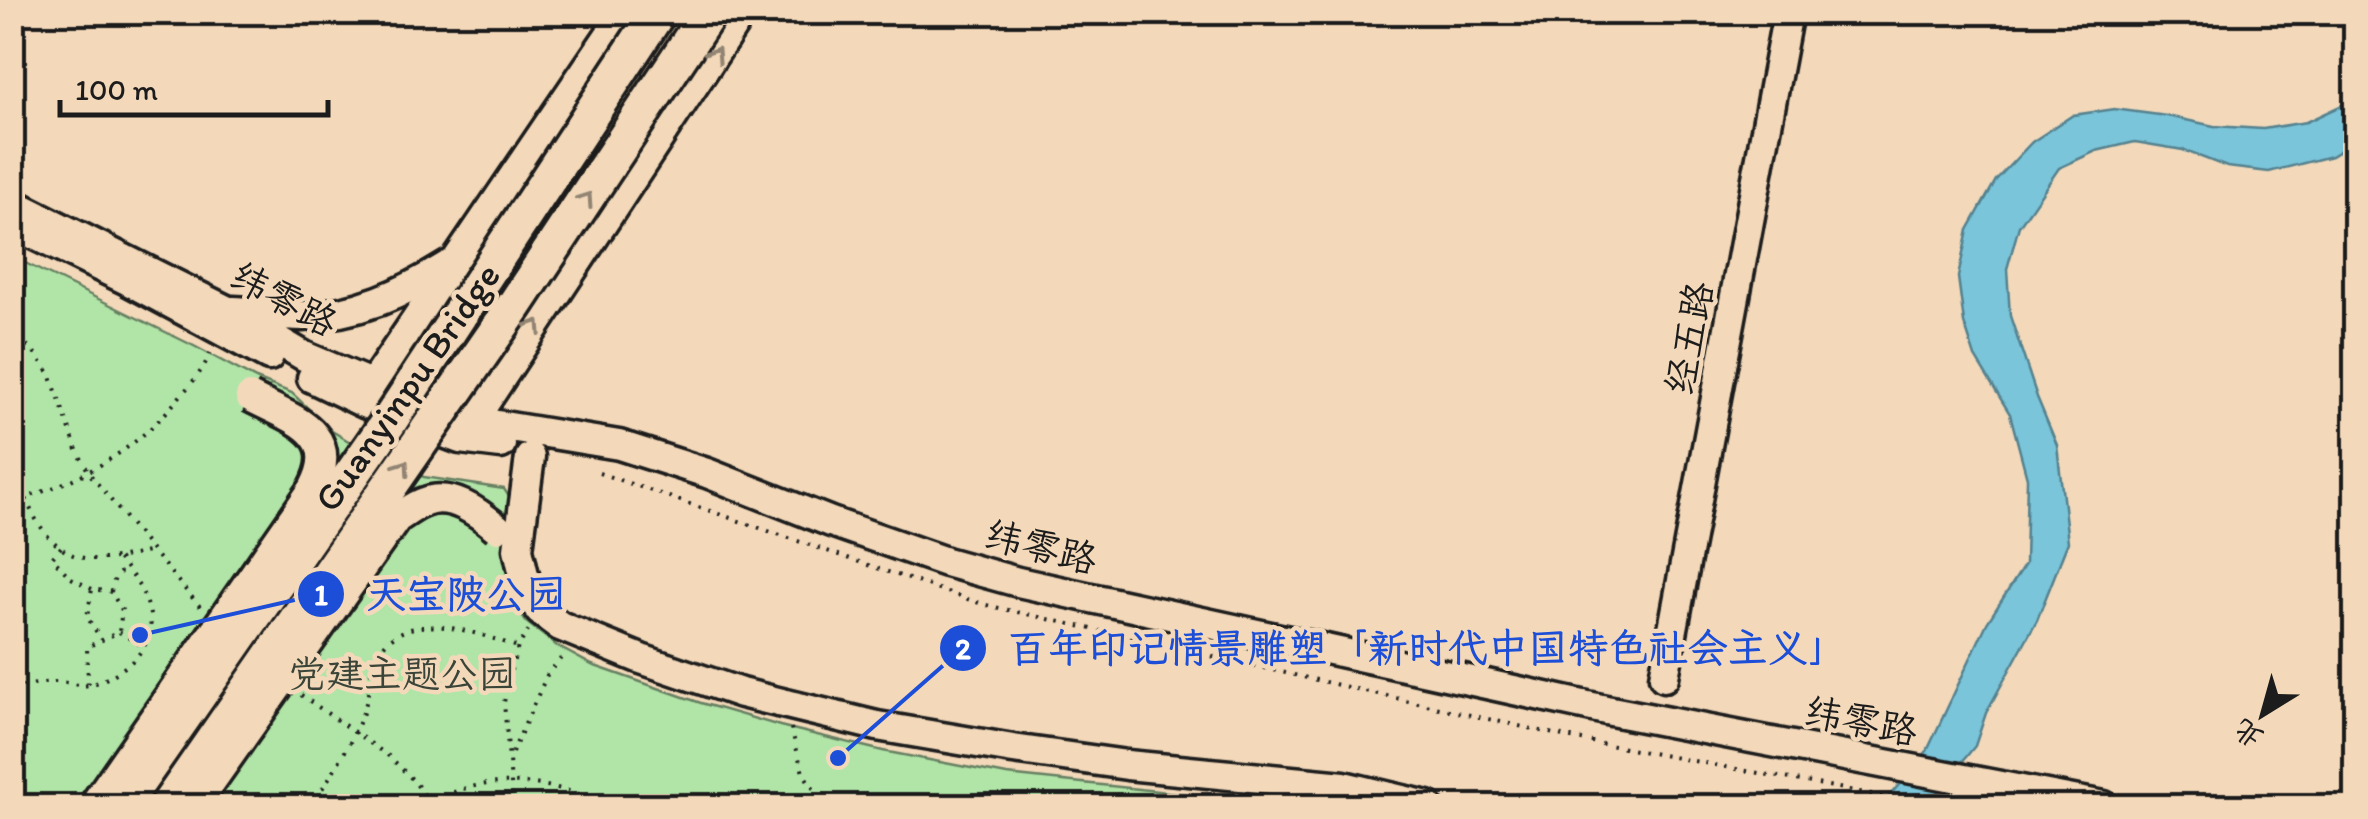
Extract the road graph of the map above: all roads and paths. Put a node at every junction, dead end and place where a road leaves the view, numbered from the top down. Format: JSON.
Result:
{"nodes":[{"id":1,"x":624,"y":12,"type":"edge"},
{"id":2,"x":658,"y":12,"type":"edge"},
{"id":3,"x":709,"y":12,"type":"edge"},
{"id":4,"x":742,"y":12,"type":"edge"},
{"id":5,"x":1788,"y":12,"type":"edge"},
{"id":6,"x":1801,"y":12,"type":"edge"},
{"id":7,"x":12,"y":203,"type":"edge"},
{"id":8,"x":12,"y":224,"type":"edge"},
{"id":9,"x":459,"y":259,"type":"junction"},
{"id":10,"x":228,"y":311,"type":"junction"},
{"id":11,"x":12,"y":330,"type":"edge"},
{"id":12,"x":214,"y":340,"type":"dead end"},
{"id":13,"x":378,"y":376,"type":"dead end"},
{"id":14,"x":250,"y":397,"type":"dead end"},
{"id":15,"x":482,"y":407,"type":"dead end"},
{"id":16,"x":12,"y":416,"type":"edge"},
{"id":17,"x":530,"y":457,"type":"dead end"},
{"id":18,"x":90,"y":473,"type":"junction"},
{"id":19,"x":26,"y":498,"type":"junction"},
{"id":20,"x":12,"y":500,"type":"edge"},
{"id":21,"x":498,"y":528,"type":"dead end"},
{"id":22,"x":61,"y":547,"type":"junction"},
{"id":23,"x":152,"y":551,"type":"junction"},
{"id":24,"x":116,"y":556,"type":"junction"},
{"id":25,"x":126,"y":566,"type":"junction"},
{"id":26,"x":92,"y":589,"type":"junction"},
{"id":27,"x":112,"y":592,"type":"junction"},
{"id":28,"x":540,"y":611,"type":"junction"},
{"id":29,"x":208,"y":614,"type":"dead end"},
{"id":30,"x":119,"y":632,"type":"junction"},
{"id":31,"x":585,"y":637,"type":"junction"},
{"id":32,"x":101,"y":639,"type":"junction"},
{"id":33,"x":144,"y":647,"type":"junction"},
{"id":34,"x":518,"y":647,"type":"junction"},
{"id":35,"x":88,"y":686,"type":"junction"},
{"id":36,"x":12,"y":687,"type":"edge"},
{"id":37,"x":299,"y":693,"type":"dead end"},
{"id":38,"x":784,"y":704,"type":"junction"},
{"id":39,"x":354,"y":731,"type":"junction"},
{"id":40,"x":510,"y":758,"type":"junction"},
{"id":41,"x":12,"y":770,"type":"edge"},
{"id":42,"x":510,"y":782,"type":"junction"},
{"id":43,"x":428,"y":805,"type":"edge"},
{"id":44,"x":33,"y":806,"type":"edge"},
{"id":45,"x":93,"y":806,"type":"edge"},
{"id":46,"x":121,"y":806,"type":"edge"},
{"id":47,"x":168,"y":806,"type":"edge"},
{"id":48,"x":194,"y":806,"type":"edge"},
{"id":49,"x":311,"y":806,"type":"edge"},
{"id":50,"x":513,"y":806,"type":"edge"},
{"id":51,"x":609,"y":806,"type":"edge"},
{"id":52,"x":825,"y":806,"type":"edge"},
{"id":53,"x":909,"y":806,"type":"edge"},
{"id":54,"x":985,"y":806,"type":"edge"},
{"id":55,"x":1428,"y":806,"type":"edge"},
{"id":56,"x":2037,"y":806,"type":"edge"},
{"id":57,"x":2104,"y":806,"type":"edge"}],
"edges":[{"from":1,"to":9,"type":"street"},
{"from":2,"to":46,"type":"main road","name":"Guanyinpu Bridge","bridge":true},
{"from":47,"to":3,"type":"main road","name":"Guanyinpu Bridge","one_way":true,"bridge":true},
{"from":15,"to":4,"type":"street","one_way":true},
{"from":5,"to":6,"type":"street","name":"经五路"},
{"from":7,"to":10,"type":"street","name":"纬零路"},
{"from":8,"to":56,"type":"street","name":"纬零路"},
{"from":9,"to":10,"type":"street"},
{"from":9,"to":13,"type":"street"},
{"from":10,"to":57,"type":"street","name":"纬零路"},
{"from":11,"to":18,"type":"path"},
{"from":12,"to":18,"type":"path"},
{"from":14,"to":45,"type":"street","bridge":true},
{"from":16,"to":19,"type":"path"},
{"from":17,"to":28,"type":"street"},
{"from":18,"to":19,"type":"path"},
{"from":18,"to":23,"type":"path"},
{"from":19,"to":20,"type":"path"},
{"from":19,"to":22,"type":"path"},
{"from":21,"to":48,"type":"street","bridge":true},
{"from":22,"to":24,"type":"path"},
{"from":22,"to":26,"type":"path"},
{"from":23,"to":24,"type":"path"},
{"from":23,"to":29,"type":"path"},
{"from":24,"to":25,"type":"path"},
{"from":25,"to":27,"type":"path"},
{"from":25,"to":33,"type":"path"},
{"from":26,"to":27,"type":"path"},
{"from":26,"to":32,"type":"path"},
{"from":27,"to":30,"type":"path"},
{"from":28,"to":31,"type":"street"},
{"from":28,"to":34,"type":"path"},
{"from":30,"to":32,"type":"path"},
{"from":30,"to":33,"type":"path"},
{"from":31,"to":38,"type":"street"},
{"from":31,"to":40,"type":"path"},
{"from":32,"to":35,"type":"path"},
{"from":33,"to":35,"type":"path"},
{"from":34,"to":39,"type":"path"},
{"from":34,"to":40,"type":"path"},
{"from":35,"to":36,"type":"path"},
{"from":37,"to":39,"type":"path"},
{"from":38,"to":52,"type":"path"},
{"from":38,"to":55,"type":"street"},
{"from":39,"to":43,"type":"path"},
{"from":39,"to":49,"type":"path"},
{"from":40,"to":42,"type":"path"},
{"from":41,"to":44,"type":"path"},
{"from":42,"to":43,"type":"path"},
{"from":42,"to":50,"type":"path"},
{"from":42,"to":51,"type":"path"},
{"from":53,"to":54,"type":"path"}]}
